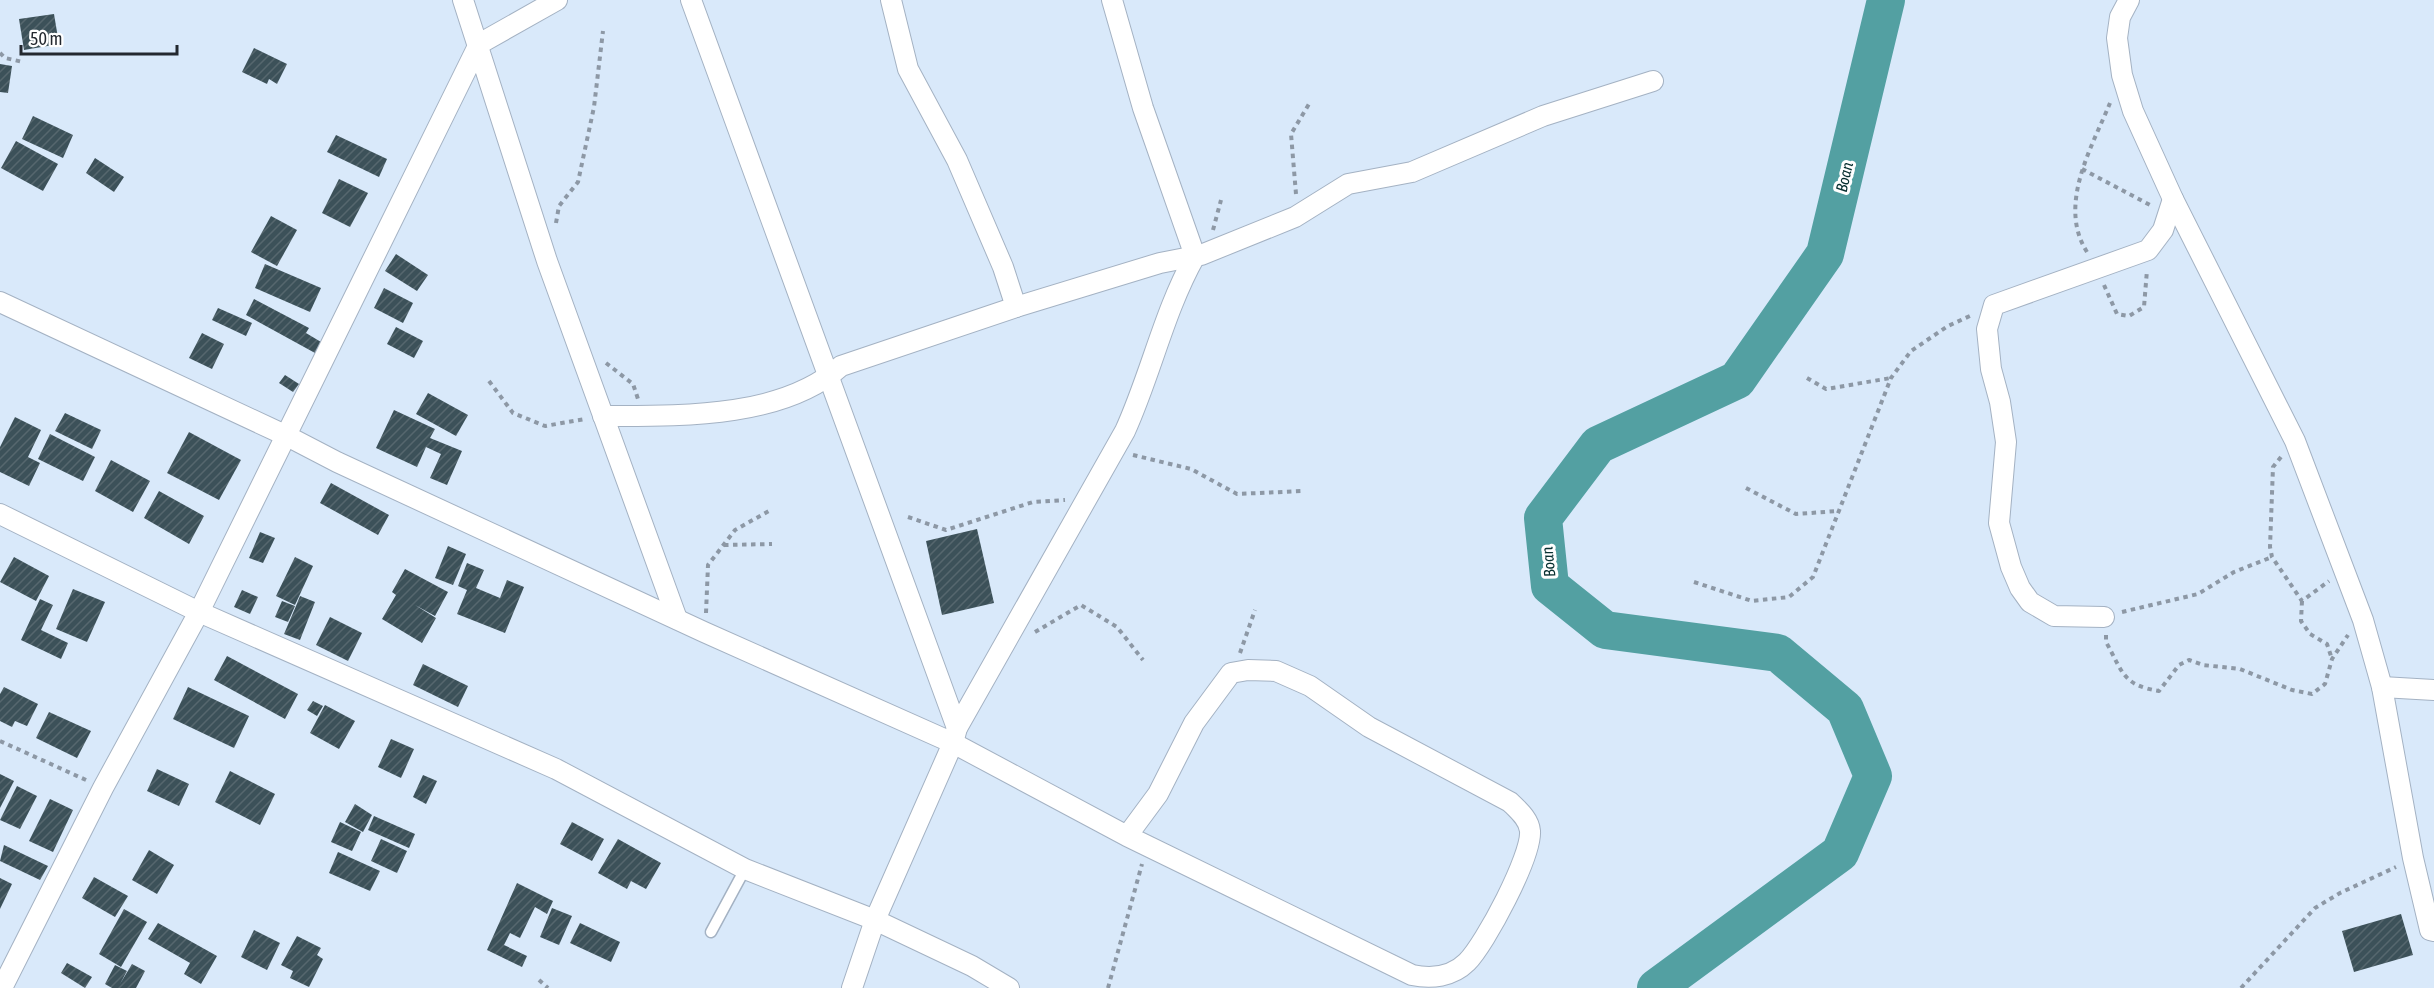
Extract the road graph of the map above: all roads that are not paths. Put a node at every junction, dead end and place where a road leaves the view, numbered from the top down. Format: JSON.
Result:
{"nodes":[{"id":1,"x":463,"y":0,"type":"edge"},
{"id":2,"x":557,"y":0,"type":"edge"},
{"id":3,"x":692,"y":0,"type":"edge"},
{"id":4,"x":891,"y":0,"type":"edge"},
{"id":5,"x":1112,"y":0,"type":"edge"},
{"id":6,"x":2129,"y":0,"type":"edge"},
{"id":7,"x":479,"y":44,"type":"junction"},
{"id":8,"x":1653,"y":81,"type":"dead end"},
{"id":9,"x":2171,"y":207,"type":"junction"},
{"id":10,"x":1202,"y":253,"type":"junction"},
{"id":11,"x":0,"y":302,"type":"edge"},
{"id":12,"x":1016,"y":307,"type":"junction"},
{"id":13,"x":827,"y":378,"type":"junction"},
{"id":14,"x":603,"y":416,"type":"junction"},
{"id":15,"x":287,"y":436,"type":"junction"},
{"id":16,"x":0,"y":514,"type":"edge"},
{"id":17,"x":199,"y":612,"type":"junction"},
{"id":18,"x":2104,"y":617,"type":"road end"},
{"id":19,"x":677,"y":619,"type":"junction"},
{"id":20,"x":2382,"y":687,"type":"junction"},
{"id":21,"x":2434,"y":690,"type":"edge"},
{"id":22,"x":955,"y":736,"type":"junction"},
{"id":23,"x":1127,"y":836,"type":"junction"},
{"id":24,"x":745,"y":869,"type":"junction"},
{"id":25,"x":875,"y":920,"type":"junction"},
{"id":26,"x":711,"y":932,"type":"dead end"},
{"id":27,"x":2433,"y":935,"type":"edge"},
{"id":28,"x":2,"y":988,"type":"edge"},
{"id":29,"x":852,"y":988,"type":"edge"},
{"id":30,"x":1008,"y":988,"type":"edge"}],
"edges":[{"from":1,"to":7,"type":"street"},
{"from":2,"to":7,"type":"street"},
{"from":3,"to":13,"type":"street"},
{"from":4,"to":12,"type":"street"},
{"from":5,"to":10,"type":"street"},
{"from":6,"to":9,"type":"street"},
{"from":7,"to":14,"type":"street"},
{"from":7,"to":15,"type":"street"},
{"from":8,"to":10,"type":"street"},
{"from":9,"to":18,"type":"street"},
{"from":9,"to":20,"type":"street"},
{"from":10,"to":12,"type":"street"},
{"from":10,"to":22,"type":"street"},
{"from":11,"to":15,"type":"street"},
{"from":12,"to":13,"type":"street"},
{"from":13,"to":14,"type":"street"},
{"from":13,"to":22,"type":"street"},
{"from":14,"to":19,"type":"street"},
{"from":15,"to":17,"type":"street"},
{"from":15,"to":19,"type":"street"},
{"from":16,"to":17,"type":"street"},
{"from":17,"to":24,"type":"street"},
{"from":17,"to":28,"type":"street"},
{"from":19,"to":22,"type":"street"},
{"from":20,"to":21,"type":"street"},
{"from":20,"to":27,"type":"street"},
{"from":22,"to":23,"type":"street"},
{"from":22,"to":25,"type":"street"},
{"from":23,"to":23,"type":"street"},
{"from":24,"to":25,"type":"street"},
{"from":24,"to":26,"type":"lane"},
{"from":25,"to":29,"type":"street"},
{"from":25,"to":30,"type":"street"}]}
